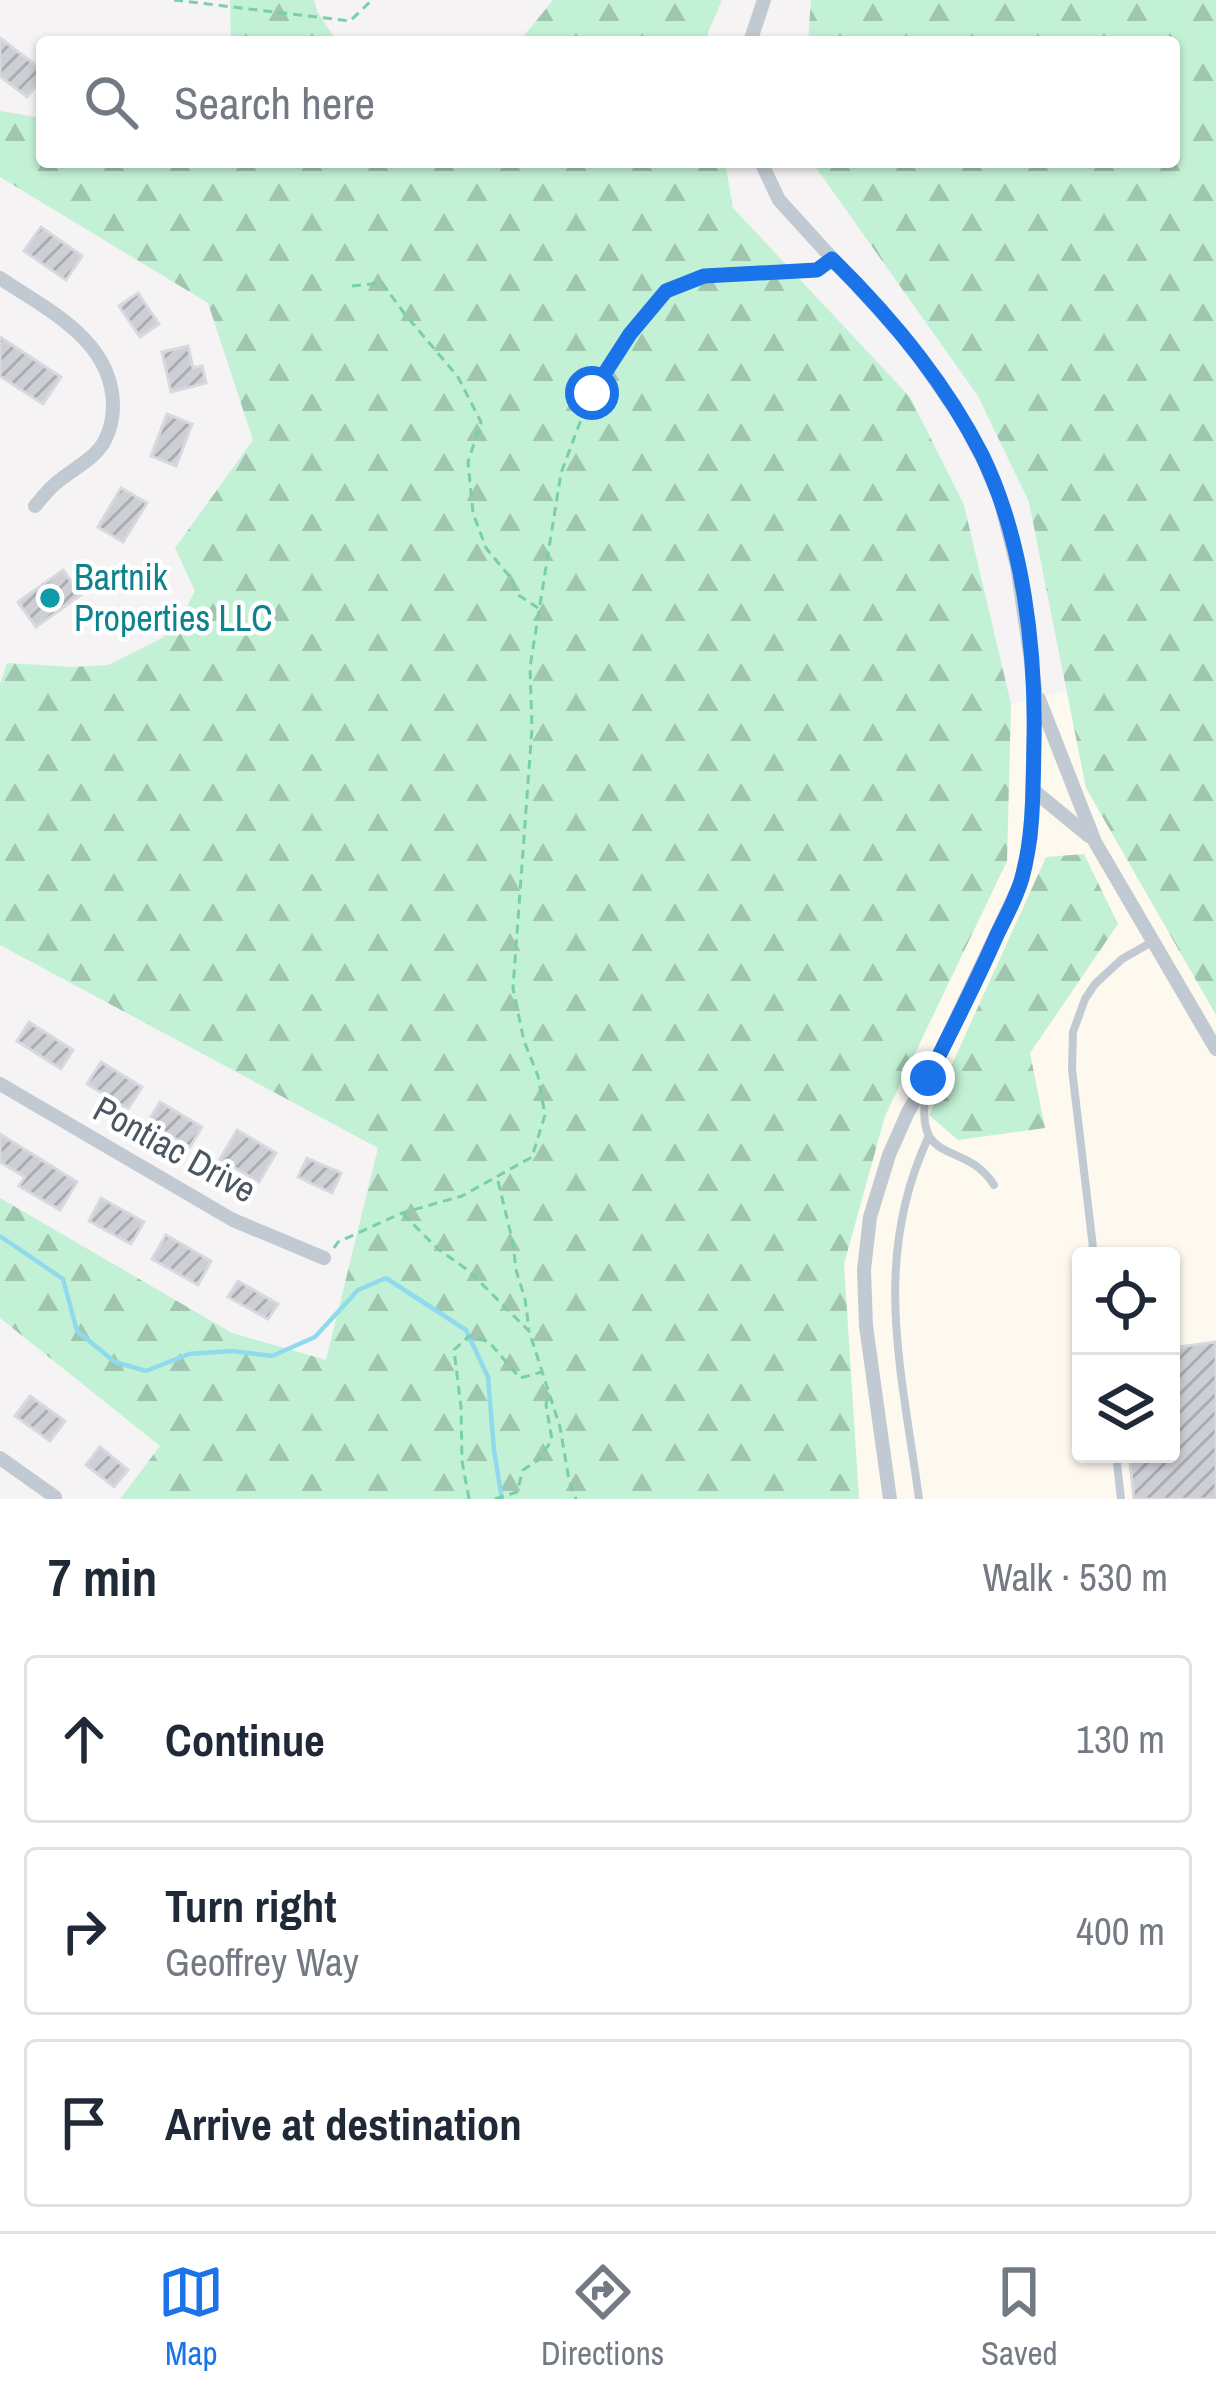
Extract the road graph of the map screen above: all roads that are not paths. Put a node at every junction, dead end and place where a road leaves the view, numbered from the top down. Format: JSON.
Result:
{"nodes":[{"id":1,"x":764,"y":0,"type":"edge"},
{"id":2,"x":752,"y":36,"type":"edge"},
{"id":3,"x":763,"y":168,"type":"edge"},
{"id":4,"x":0,"y":278,"type":"edge"},
{"id":5,"x":35,"y":506,"type":"dead end"},
{"id":6,"x":1035,"y":688,"type":"junction"},
{"id":7,"x":1033,"y":790,"type":"junction"},
{"id":8,"x":1095,"y":842,"type":"junction"},
{"id":9,"x":1153,"y":941,"type":"junction"},
{"id":10,"x":1216,"y":1049,"type":"edge"},
{"id":11,"x":928,"y":1078,"type":"junction"},
{"id":12,"x":0,"y":1084,"type":"edge"},
{"id":13,"x":928,"y":1138,"type":"junction"},
{"id":14,"x":994,"y":1185,"type":"dead end"},
{"id":15,"x":1093,"y":1247,"type":"edge"},
{"id":16,"x":324,"y":1258,"type":"road end"},
{"id":17,"x":0,"y":1458,"type":"edge"},
{"id":18,"x":1117,"y":1463,"type":"edge"},
{"id":19,"x":55,"y":1497,"type":"edge"},
{"id":20,"x":890,"y":1499,"type":"edge"},
{"id":21,"x":919,"y":1499,"type":"edge"},
{"id":22,"x":1121,"y":1499,"type":"edge"}],
"edges":[{"from":1,"to":2,"type":"street"},
{"from":3,"to":6,"type":"street"},
{"from":4,"to":5,"type":"street"},
{"from":6,"to":7,"type":"street"},
{"from":6,"to":8,"type":"street"},
{"from":7,"to":8,"type":"street"},
{"from":7,"to":11,"type":"street"},
{"from":8,"to":9,"type":"street"},
{"from":9,"to":10,"type":"street"},
{"from":9,"to":15,"type":"lane"},
{"from":11,"to":13,"type":"lane"},
{"from":11,"to":20,"type":"street"},
{"from":12,"to":16,"type":"street","name":"Pontiac Drive"},
{"from":13,"to":14,"type":"lane"},
{"from":13,"to":21,"type":"lane"},
{"from":17,"to":19,"type":"street"},
{"from":18,"to":22,"type":"lane"}]}
